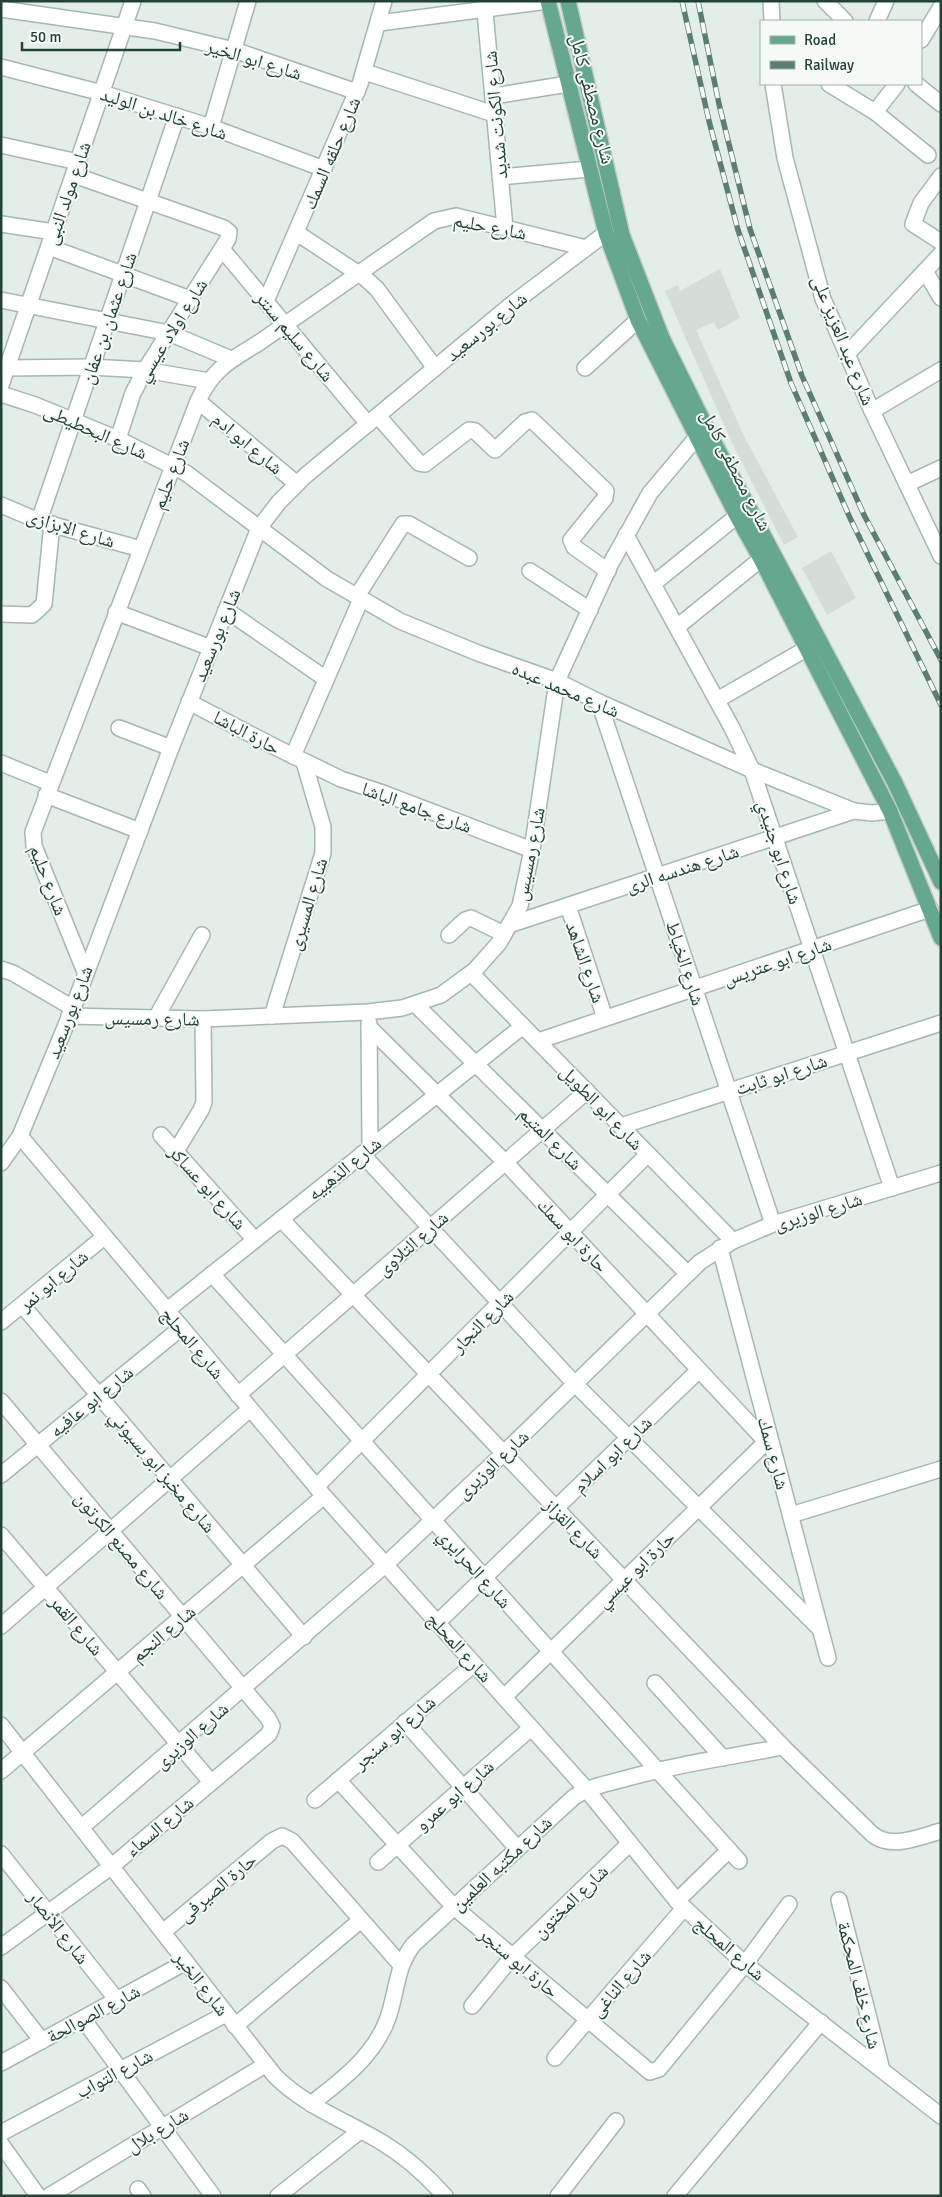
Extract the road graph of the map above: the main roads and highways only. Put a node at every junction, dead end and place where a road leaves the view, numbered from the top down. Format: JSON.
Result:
{"nodes":[{"id":1,"x":548,"y":1,"type":"edge"},
{"id":2,"x":568,"y":1,"type":"edge"},
{"id":3,"x":941,"y":882,"type":"edge"},
{"id":4,"x":941,"y":938,"type":"edge"}],
"edges":[{"from":1,"to":4,"type":"main road","name":"شارع مصطفى كامل"},
{"from":2,"to":3,"type":"main road","name":"شارع مصطفى كامل"}]}
